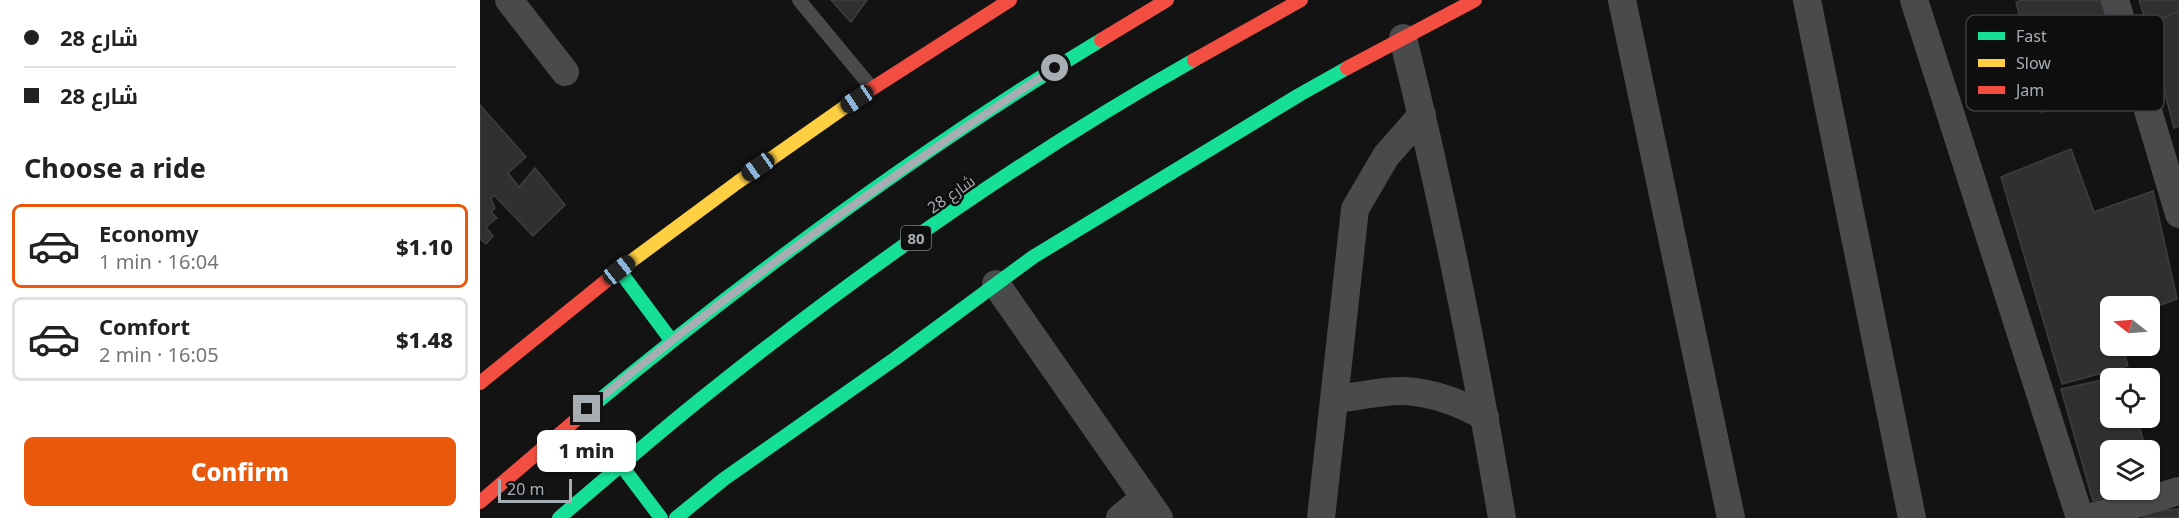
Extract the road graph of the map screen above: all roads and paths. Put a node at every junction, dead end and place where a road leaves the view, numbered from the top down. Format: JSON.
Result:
{"nodes":[{"id":1,"x":509,"y":0,"type":"edge"},
{"id":2,"x":799,"y":0,"type":"edge"},
{"id":3,"x":1010,"y":0,"type":"edge"},
{"id":4,"x":1167,"y":0,"type":"edge"},
{"id":5,"x":1302,"y":0,"type":"edge"},
{"id":6,"x":1475,"y":0,"type":"edge"},
{"id":7,"x":1622,"y":0,"type":"edge"},
{"id":8,"x":1807,"y":0,"type":"edge"},
{"id":9,"x":1914,"y":0,"type":"edge"},
{"id":10,"x":2115,"y":0,"type":"edge"},
{"id":11,"x":2119,"y":15,"type":"edge"},
{"id":12,"x":1403,"y":38,"type":"junction"},
{"id":13,"x":565,"y":72,"type":"dead end"},
{"id":14,"x":872,"y":88,"type":"junction"},
{"id":15,"x":2148,"y":111,"type":"edge"},
{"id":16,"x":1422,"y":115,"type":"junction"},
{"id":17,"x":2179,"y":214,"type":"edge"},
{"id":18,"x":619,"y":270,"type":"junction"},
{"id":19,"x":996,"y":284,"type":"junction"},
{"id":20,"x":671,"y":340,"type":"junction"},
{"id":21,"x":480,"y":383,"type":"edge"},
{"id":22,"x":1335,"y":399,"type":"junction"},
{"id":23,"x":1485,"y":417,"type":"junction"},
{"id":24,"x":621,"y":465,"type":"junction"},
{"id":25,"x":2179,"y":491,"type":"edge"},
{"id":26,"x":480,"y":502,"type":"edge"},
{"id":27,"x":1152,"y":508,"type":"edge"},
{"id":28,"x":559,"y":518,"type":"edge"},
{"id":29,"x":661,"y":518,"type":"edge"},
{"id":30,"x":676,"y":518,"type":"edge"},
{"id":31,"x":1120,"y":518,"type":"edge"},
{"id":32,"x":1321,"y":518,"type":"edge"},
{"id":33,"x":1502,"y":518,"type":"edge"},
{"id":34,"x":1731,"y":518,"type":"edge"},
{"id":35,"x":1912,"y":518,"type":"edge"},
{"id":36,"x":2080,"y":518,"type":"edge"},
{"id":37,"x":2089,"y":518,"type":"edge"}],
"edges":[{"from":1,"to":13,"type":"street"},
{"from":2,"to":14,"type":"lane"},
{"from":3,"to":14,"type":"main road"},
{"from":4,"to":20,"type":"main road"},
{"from":5,"to":24,"type":"main road","name":"شارع 28","number":"80"},
{"from":6,"to":12,"type":"main road"},
{"from":7,"to":34,"type":"street"},
{"from":8,"to":35,"type":"street"},
{"from":9,"to":36,"type":"street"},
{"from":10,"to":11,"type":"street"},
{"from":12,"to":16,"type":"street"},
{"from":12,"to":19,"type":"main road"},
{"from":14,"to":18,"type":"main road"},
{"from":15,"to":17,"type":"street"},
{"from":16,"to":22,"type":"street"},
{"from":16,"to":23,"type":"street"},
{"from":18,"to":20,"type":"main road"},
{"from":18,"to":21,"type":"main road"},
{"from":19,"to":27,"type":"street"},
{"from":19,"to":30,"type":"main road"},
{"from":20,"to":26,"type":"main road"},
{"from":22,"to":23,"type":"street"},
{"from":22,"to":32,"type":"street"},
{"from":23,"to":33,"type":"street"},
{"from":24,"to":28,"type":"main road","name":"شارع 28","number":"80"},
{"from":24,"to":29,"type":"main road"},
{"from":25,"to":37,"type":"street"},
{"from":27,"to":31,"type":"street"}]}
